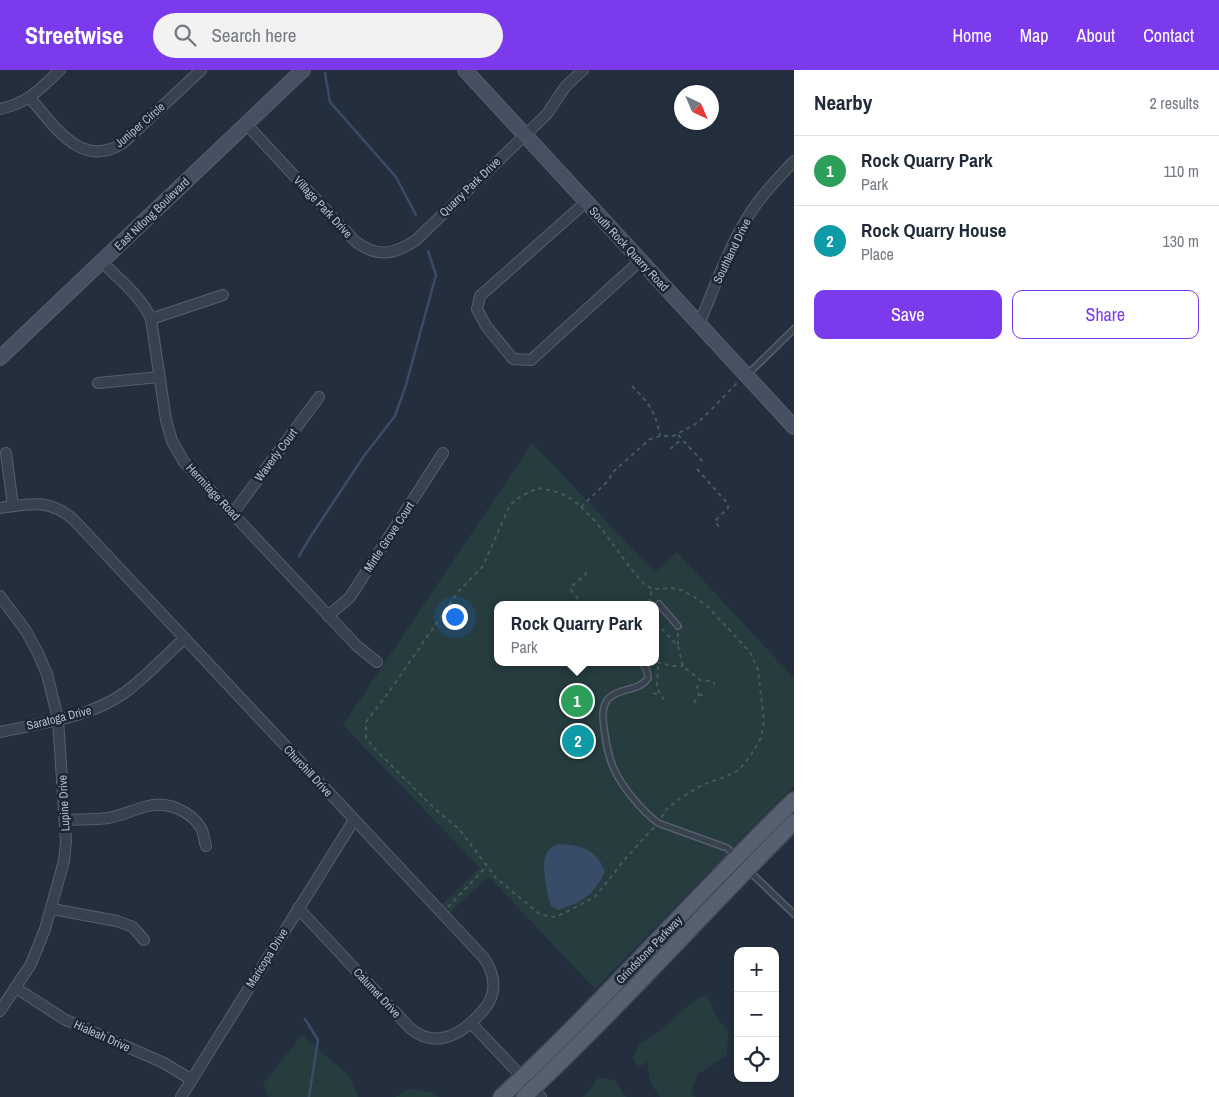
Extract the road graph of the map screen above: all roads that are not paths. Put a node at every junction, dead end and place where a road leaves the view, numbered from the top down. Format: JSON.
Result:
{"nodes":[{"id":1,"x":60,"y":70,"type":"edge"},
{"id":2,"x":201,"y":70,"type":"edge"},
{"id":3,"x":303,"y":70,"type":"edge"},
{"id":4,"x":465,"y":70,"type":"edge"},
{"id":5,"x":583,"y":70,"type":"edge"},
{"id":6,"x":30,"y":98,"type":"junction"},
{"id":7,"x":0,"y":109,"type":"edge"},
{"id":8,"x":246,"y":124,"type":"junction"},
{"id":9,"x":524,"y":135,"type":"junction"},
{"id":10,"x":794,"y":161,"type":"edge"},
{"id":11,"x":586,"y":202,"type":"junction"},
{"id":12,"x":416,"y":240,"type":"joint"},
{"id":13,"x":640,"y":261,"type":"junction"},
{"id":14,"x":102,"y":262,"type":"junction"},
{"id":15,"x":223,"y":295,"type":"dead end"},
{"id":16,"x":151,"y":319,"type":"junction"},
{"id":17,"x":699,"y":324,"type":"junction"},
{"id":18,"x":794,"y":329,"type":"edge"},
{"id":19,"x":0,"y":358,"type":"edge"},
{"id":20,"x":746,"y":375,"type":"junction"},
{"id":21,"x":159,"y":377,"type":"junction"},
{"id":22,"x":98,"y":383,"type":"dead end"},
{"id":23,"x":319,"y":397,"type":"dead end"},
{"id":24,"x":794,"y":427,"type":"edge"},
{"id":25,"x":443,"y":453,"type":"dead end"},
{"id":26,"x":6,"y":454,"type":"dead end"},
{"id":27,"x":13,"y":506,"type":"junction"},
{"id":28,"x":0,"y":508,"type":"edge"},
{"id":29,"x":233,"y":513,"type":"junction"},
{"id":30,"x":0,"y":596,"type":"edge"},
{"id":31,"x":659,"y":604,"type":"edge"},
{"id":32,"x":328,"y":616,"type":"junction"},
{"id":33,"x":678,"y":626,"type":"road end"},
{"id":34,"x":184,"y":639,"type":"junction"},
{"id":35,"x":377,"y":662,"type":"dead end"},
{"id":36,"x":644,"y":666,"type":"edge"},
{"id":37,"x":58,"y":719,"type":"junction"},
{"id":38,"x":0,"y":732,"type":"edge"},
{"id":39,"x":794,"y":800,"type":"edge"},
{"id":40,"x":65,"y":820,"type":"junction"},
{"id":41,"x":354,"y":820,"type":"junction"},
{"id":42,"x":794,"y":822,"type":"edge"},
{"id":43,"x":206,"y":846,"type":"dead end"},
{"id":44,"x":742,"y":863,"type":"junction"},
{"id":45,"x":298,"y":908,"type":"junction"},
{"id":46,"x":52,"y":909,"type":"junction"},
{"id":47,"x":794,"y":914,"type":"edge"},
{"id":48,"x":144,"y":940,"type":"dead end"},
{"id":49,"x":16,"y":988,"type":"junction"},
{"id":50,"x":0,"y":1011,"type":"edge"},
{"id":51,"x":471,"y":1023,"type":"junction"},
{"id":52,"x":523,"y":1077,"type":"junction"},
{"id":53,"x":192,"y":1080,"type":"junction"},
{"id":54,"x":533,"y":1094,"type":"edge"},
{"id":55,"x":181,"y":1097,"type":"edge"},
{"id":56,"x":501,"y":1097,"type":"edge"}],
"edges":[{"from":1,"to":6,"type":"street"},
{"from":2,"to":6,"type":"street","name":"Juniper Circle"},
{"from":3,"to":8,"type":"street","name":"East Nifong Boulevard"},
{"from":4,"to":9,"type":"street","name":"South Rock Quarry Road"},
{"from":5,"to":9,"type":"street","name":"Quarry Park Drive"},
{"from":6,"to":7,"type":"street"},
{"from":8,"to":12,"type":"street","name":"Village Park Drive"},
{"from":8,"to":14,"type":"street","name":"East Nifong Boulevard"},
{"from":9,"to":11,"type":"street","name":"South Rock Quarry Road"},
{"from":9,"to":12,"type":"street","name":"Quarry Park Drive"},
{"from":10,"to":17,"type":"street","name":"Southland Drive"},
{"from":11,"to":13,"type":"street","name":"South Rock Quarry Road"},
{"from":11,"to":13,"type":"street"},
{"from":13,"to":17,"type":"street","name":"South Rock Quarry Road"},
{"from":14,"to":16,"type":"street","name":"Hermitage Road"},
{"from":14,"to":19,"type":"street","name":"East Nifong Boulevard"},
{"from":15,"to":16,"type":"street"},
{"from":16,"to":21,"type":"street","name":"Hermitage Road"},
{"from":17,"to":20,"type":"street","name":"South Rock Quarry Road"},
{"from":18,"to":20,"type":"lane"},
{"from":20,"to":24,"type":"street","name":"South Rock Quarry Road"},
{"from":21,"to":22,"type":"street"},
{"from":21,"to":29,"type":"street","name":"Hermitage Road"},
{"from":23,"to":29,"type":"street","name":"Waverly Court"},
{"from":25,"to":32,"type":"street","name":"Mirtle Grove Court"},
{"from":26,"to":27,"type":"street"},
{"from":27,"to":28,"type":"street","name":"Churchill Drive"},
{"from":27,"to":34,"type":"street","name":"Churchill Drive"},
{"from":29,"to":32,"type":"street","name":"Hermitage Road"},
{"from":30,"to":37,"type":"street","name":"Lupine Drive"},
{"from":31,"to":33,"type":"lane"},
{"from":32,"to":35,"type":"street","name":"Hermitage Road"},
{"from":34,"to":37,"type":"street","name":"Saratoga Drive"},
{"from":34,"to":41,"type":"street","name":"Churchill Drive"},
{"from":36,"to":44,"type":"lane"},
{"from":37,"to":38,"type":"street","name":"Saratoga Drive"},
{"from":37,"to":40,"type":"street","name":"Lupine Drive"},
{"from":39,"to":44,"type":"main road","name":"Grindstone Parkway"},
{"from":40,"to":43,"type":"street"},
{"from":40,"to":46,"type":"street","name":"Lupine Drive"},
{"from":41,"to":45,"type":"street","name":"Maricopa Drive"},
{"from":41,"to":51,"type":"street","name":"Churchill Drive"},
{"from":42,"to":44,"type":"main road","name":"Grindstone Parkway"},
{"from":44,"to":47,"type":"lane"},
{"from":44,"to":52,"type":"main road","name":"Grindstone Parkway"},
{"from":44,"to":54,"type":"main road","name":"Grindstone Parkway"},
{"from":45,"to":51,"type":"street","name":"Calumet Drive"},
{"from":45,"to":53,"type":"street","name":"Maricopa Drive"},
{"from":46,"to":48,"type":"street"},
{"from":46,"to":49,"type":"street","name":"Lupine Drive"},
{"from":49,"to":50,"type":"street","name":"Lupine Drive"},
{"from":49,"to":53,"type":"street","name":"Hialeah Drive"},
{"from":51,"to":52,"type":"street"},
{"from":52,"to":54,"type":"street"},
{"from":52,"to":56,"type":"main road","name":"Grindstone Parkway"},
{"from":53,"to":55,"type":"street","name":"Maricopa Drive"}]}
